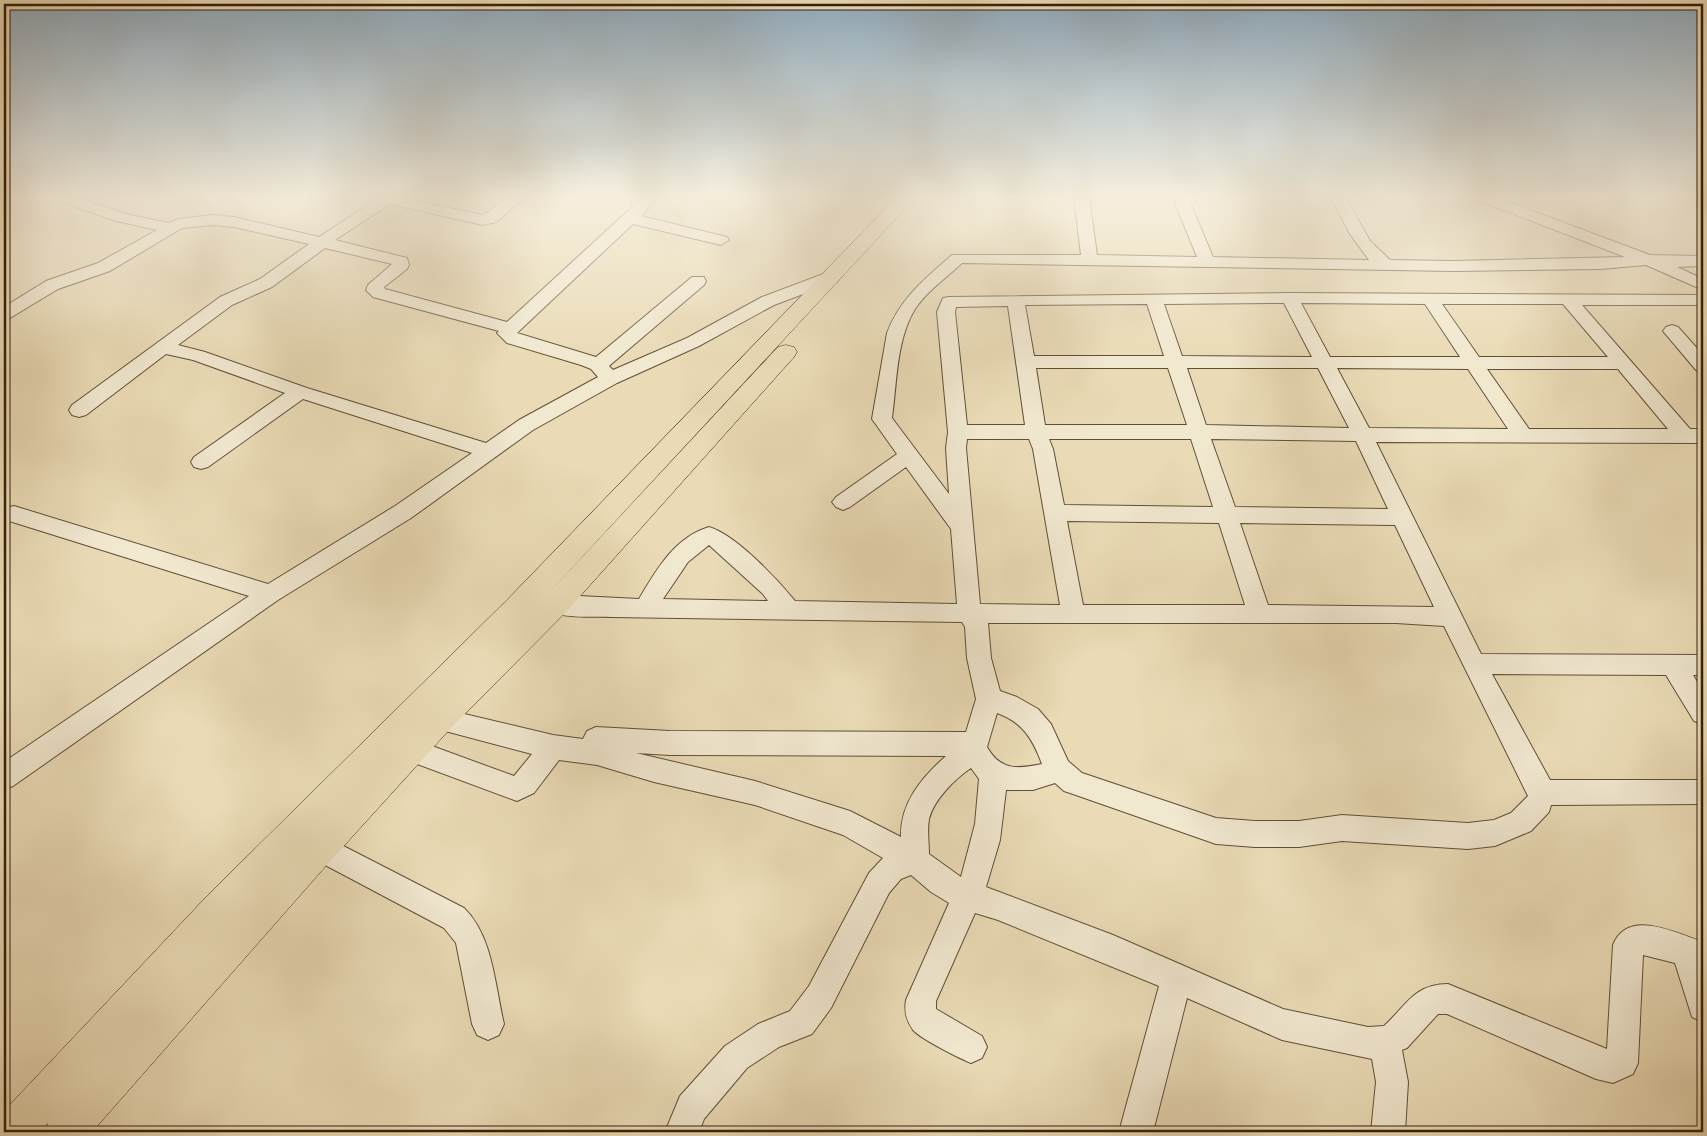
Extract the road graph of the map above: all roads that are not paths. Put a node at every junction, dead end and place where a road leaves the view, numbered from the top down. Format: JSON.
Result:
{"nodes":[{"id":1,"x":131,"y":251,"type":"edge"},
{"id":2,"x":310,"y":251,"type":"edge"},
{"id":3,"x":358,"y":251,"type":"edge"},
{"id":4,"x":593,"y":251,"type":"edge"},
{"id":5,"x":857,"y":251,"type":"edge"},
{"id":6,"x":876,"y":251,"type":"edge"},
{"id":7,"x":1089,"y":251,"type":"edge"},
{"id":8,"x":1203,"y":251,"type":"edge"},
{"id":9,"x":1370,"y":251,"type":"edge"},
{"id":10,"x":1624,"y":251,"type":"edge"},
{"id":11,"x":1648,"y":260,"type":"junction"},
{"id":12,"x":1090,"y":261,"type":"junction"},
{"id":13,"x":1703,"y":261,"type":"edge"},
{"id":14,"x":1207,"y":262,"type":"junction"},
{"id":15,"x":1385,"y":264,"type":"junction"},
{"id":16,"x":832,"y":278,"type":"junction"},
{"id":17,"x":698,"y":281,"type":"dead end"},
{"id":18,"x":1703,"y":285,"type":"edge"},
{"id":19,"x":1290,"y":298,"type":"junction"},
{"id":20,"x":1154,"y":299,"type":"junction"},
{"id":21,"x":1430,"y":299,"type":"junction"},
{"id":22,"x":1568,"y":299,"type":"junction"},
{"id":23,"x":1016,"y":300,"type":"junction"},
{"id":24,"x":1703,"y":300,"type":"edge"},
{"id":25,"x":4,"y":314,"type":"edge"},
{"id":26,"x":509,"y":328,"type":"junction"},
{"id":27,"x":1672,"y":331,"type":"dead end"},
{"id":28,"x":163,"y":347,"type":"junction"},
{"id":29,"x":1176,"y":361,"type":"junction"},
{"id":30,"x":1026,"y":362,"type":"junction"},
{"id":31,"x":1472,"y":362,"type":"junction"},
{"id":32,"x":1324,"y":363,"type":"junction"},
{"id":33,"x":1624,"y":363,"type":"junction"},
{"id":34,"x":1703,"y":366,"type":"edge"},
{"id":35,"x":604,"y":372,"type":"junction"},
{"id":36,"x":300,"y":392,"type":"junction"},
{"id":37,"x":79,"y":410,"type":"dead end"},
{"id":38,"x":958,"y":432,"type":"junction"},
{"id":39,"x":1036,"y":432,"type":"junction"},
{"id":40,"x":1200,"y":432,"type":"junction"},
{"id":41,"x":1363,"y":436,"type":"junction"},
{"id":42,"x":1523,"y":436,"type":"junction"},
{"id":43,"x":1694,"y":436,"type":"edge"},
{"id":44,"x":487,"y":451,"type":"junction"},
{"id":45,"x":911,"y":456,"type":"junction"},
{"id":46,"x":201,"y":462,"type":"dead end"},
{"id":47,"x":843,"y":502,"type":"dead end"},
{"id":48,"x":1054,"y":513,"type":"junction"},
{"id":49,"x":14,"y":514,"type":"dead end"},
{"id":50,"x":1226,"y":516,"type":"junction"},
{"id":51,"x":1401,"y":517,"type":"junction"},
{"id":52,"x":962,"y":527,"type":"junction"},
{"id":53,"x":270,"y":594,"type":"junction"},
{"id":54,"x":544,"y":598,"type":"junction"},
{"id":55,"x":646,"y":608,"type":"junction"},
{"id":56,"x":789,"y":611,"type":"junction"},
{"id":57,"x":969,"y":614,"type":"junction"},
{"id":58,"x":1073,"y":614,"type":"junction"},
{"id":59,"x":1260,"y":614,"type":"junction"},
{"id":60,"x":1452,"y":617,"type":"junction"},
{"id":61,"x":1474,"y":664,"type":"junction"},
{"id":62,"x":1673,"y":665,"type":"junction"},
{"id":63,"x":1703,"y":665,"type":"edge"},
{"id":64,"x":988,"y":699,"type":"junction"},
{"id":65,"x":1703,"y":713,"type":"edge"},
{"id":66,"x":438,"y":719,"type":"junction"},
{"id":67,"x":596,"y":739,"type":"dead end"},
{"id":68,"x":553,"y":747,"type":"junction"},
{"id":69,"x":974,"y":747,"type":"junction"},
{"id":70,"x":410,"y":750,"type":"junction"},
{"id":71,"x":1058,"y":769,"type":"junction"},
{"id":72,"x":4,"y":777,"type":"edge"},
{"id":73,"x":1004,"y":778,"type":"junction"},
{"id":74,"x":1703,"y":792,"type":"edge"},
{"id":75,"x":1542,"y":793,"type":"junction"},
{"id":76,"x":320,"y":847,"type":"junction"},
{"id":77,"x":916,"y":860,"type":"junction"},
{"id":78,"x":967,"y":897,"type":"junction"},
{"id":79,"x":1695,"y":954,"type":"edge"},
{"id":80,"x":1177,"y":977,"type":"junction"},
{"id":81,"x":1703,"y":1006,"type":"edge"},
{"id":82,"x":488,"y":1024,"type":"dead end"},
{"id":83,"x":1385,"y":1042,"type":"junction"},
{"id":84,"x":971,"y":1047,"type":"dead end"},
{"id":85,"x":12,"y":1132,"type":"edge"},
{"id":86,"x":65,"y":1132,"type":"edge"},
{"id":87,"x":682,"y":1132,"type":"edge"},
{"id":88,"x":1136,"y":1132,"type":"edge"},
{"id":89,"x":1388,"y":1132,"type":"edge"}],
"edges":[{"from":1,"to":25,"type":"street"},
{"from":2,"to":28,"type":"street"},
{"from":3,"to":26,"type":"street"},
{"from":4,"to":26,"type":"street"},
{"from":5,"to":16,"type":"main road"},
{"from":6,"to":54,"type":"main road"},
{"from":7,"to":12,"type":"street"},
{"from":8,"to":14,"type":"street"},
{"from":9,"to":15,"type":"street"},
{"from":10,"to":11,"type":"street"},
{"from":11,"to":13,"type":"street"},
{"from":11,"to":15,"type":"street"},
{"from":11,"to":18,"type":"street"},
{"from":12,"to":14,"type":"street"},
{"from":12,"to":45,"type":"street"},
{"from":14,"to":15,"type":"street"},
{"from":16,"to":35,"type":"street"},
{"from":16,"to":54,"type":"main road"},
{"from":17,"to":35,"type":"street"},
{"from":19,"to":20,"type":"street"},
{"from":19,"to":21,"type":"street"},
{"from":19,"to":32,"type":"street"},
{"from":20,"to":23,"type":"street"},
{"from":20,"to":29,"type":"street"},
{"from":21,"to":22,"type":"street"},
{"from":21,"to":31,"type":"street"},
{"from":22,"to":24,"type":"street"},
{"from":22,"to":33,"type":"street"},
{"from":23,"to":30,"type":"street"},
{"from":23,"to":38,"type":"street"},
{"from":26,"to":35,"type":"street"},
{"from":27,"to":34,"type":"street"},
{"from":28,"to":36,"type":"street"},
{"from":28,"to":37,"type":"street"},
{"from":29,"to":30,"type":"street"},
{"from":29,"to":32,"type":"street"},
{"from":29,"to":40,"type":"street"},
{"from":30,"to":39,"type":"street"},
{"from":31,"to":32,"type":"street"},
{"from":31,"to":33,"type":"street"},
{"from":31,"to":42,"type":"street"},
{"from":32,"to":41,"type":"street"},
{"from":33,"to":43,"type":"street"},
{"from":35,"to":44,"type":"street"},
{"from":36,"to":44,"type":"street"},
{"from":36,"to":46,"type":"street"},
{"from":38,"to":39,"type":"street"},
{"from":38,"to":52,"type":"street"},
{"from":39,"to":40,"type":"street"},
{"from":39,"to":48,"type":"street"},
{"from":40,"to":41,"type":"street"},
{"from":40,"to":50,"type":"street"},
{"from":41,"to":42,"type":"street"},
{"from":41,"to":51,"type":"street"},
{"from":42,"to":43,"type":"street"},
{"from":44,"to":53,"type":"street"},
{"from":45,"to":47,"type":"street"},
{"from":45,"to":52,"type":"street"},
{"from":48,"to":50,"type":"street"},
{"from":48,"to":58,"type":"street"},
{"from":49,"to":53,"type":"street"},
{"from":50,"to":51,"type":"street"},
{"from":50,"to":59,"type":"street"},
{"from":51,"to":60,"type":"street"},
{"from":52,"to":57,"type":"street"},
{"from":53,"to":72,"type":"street"},
{"from":54,"to":55,"type":"street"},
{"from":54,"to":66,"type":"main road"},
{"from":54,"to":85,"type":"main road"},
{"from":55,"to":56,"type":"street"},
{"from":55,"to":56,"type":"street"},
{"from":56,"to":57,"type":"street"},
{"from":57,"to":58,"type":"street"},
{"from":57,"to":64,"type":"street"},
{"from":58,"to":59,"type":"street"},
{"from":59,"to":60,"type":"street"},
{"from":60,"to":61,"type":"street"},
{"from":61,"to":62,"type":"street"},
{"from":61,"to":75,"type":"street"},
{"from":62,"to":63,"type":"street"},
{"from":62,"to":65,"type":"street"},
{"from":64,"to":69,"type":"street"},
{"from":64,"to":71,"type":"street"},
{"from":66,"to":68,"type":"street"},
{"from":66,"to":70,"type":"main road"},
{"from":67,"to":69,"type":"street"},
{"from":68,"to":70,"type":"street"},
{"from":68,"to":77,"type":"street"},
{"from":69,"to":73,"type":"street"},
{"from":69,"to":77,"type":"street"},
{"from":70,"to":76,"type":"main road"},
{"from":71,"to":73,"type":"street"},
{"from":71,"to":75,"type":"street"},
{"from":73,"to":78,"type":"street"},
{"from":74,"to":75,"type":"street"},
{"from":76,"to":82,"type":"street"},
{"from":76,"to":86,"type":"main road"},
{"from":77,"to":78,"type":"street"},
{"from":77,"to":87,"type":"street"},
{"from":78,"to":80,"type":"street"},
{"from":78,"to":84,"type":"street"},
{"from":79,"to":81,"type":"street"},
{"from":79,"to":83,"type":"street"},
{"from":80,"to":83,"type":"street"},
{"from":80,"to":88,"type":"street"},
{"from":83,"to":89,"type":"street"}]}
